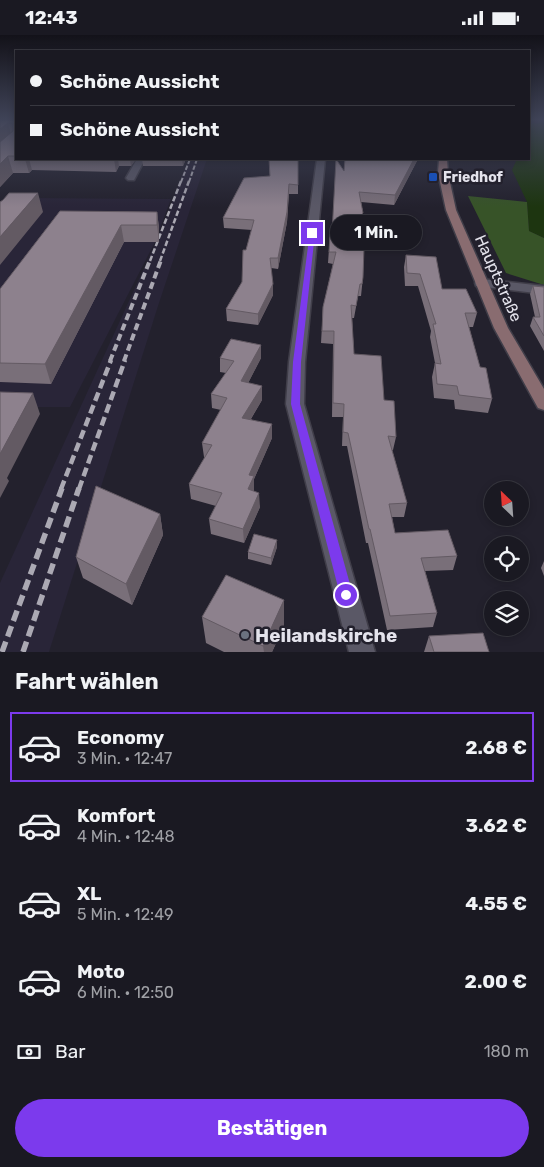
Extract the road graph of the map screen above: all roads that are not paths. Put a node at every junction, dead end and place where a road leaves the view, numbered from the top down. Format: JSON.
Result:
{"nodes":[{"id":1,"x":140,"y":160,"type":"edge"},
{"id":2,"x":321,"y":160,"type":"edge"},
{"id":3,"x":443,"y":160,"type":"edge"},
{"id":4,"x":131,"y":178,"type":"dead end"},
{"id":5,"x":481,"y":283,"type":"junction"},
{"id":6,"x":544,"y":290,"type":"edge"},
{"id":7,"x":544,"y":404,"type":"edge"},
{"id":8,"x":362,"y":652,"type":"edge"}],
"edges":[{"from":1,"to":4,"type":"street"},
{"from":2,"to":8,"type":"street"},
{"from":3,"to":5,"type":"street","name":"Hauptstraße"},
{"from":5,"to":6,"type":"street"},
{"from":5,"to":7,"type":"street","name":"Hauptstraße"}]}
